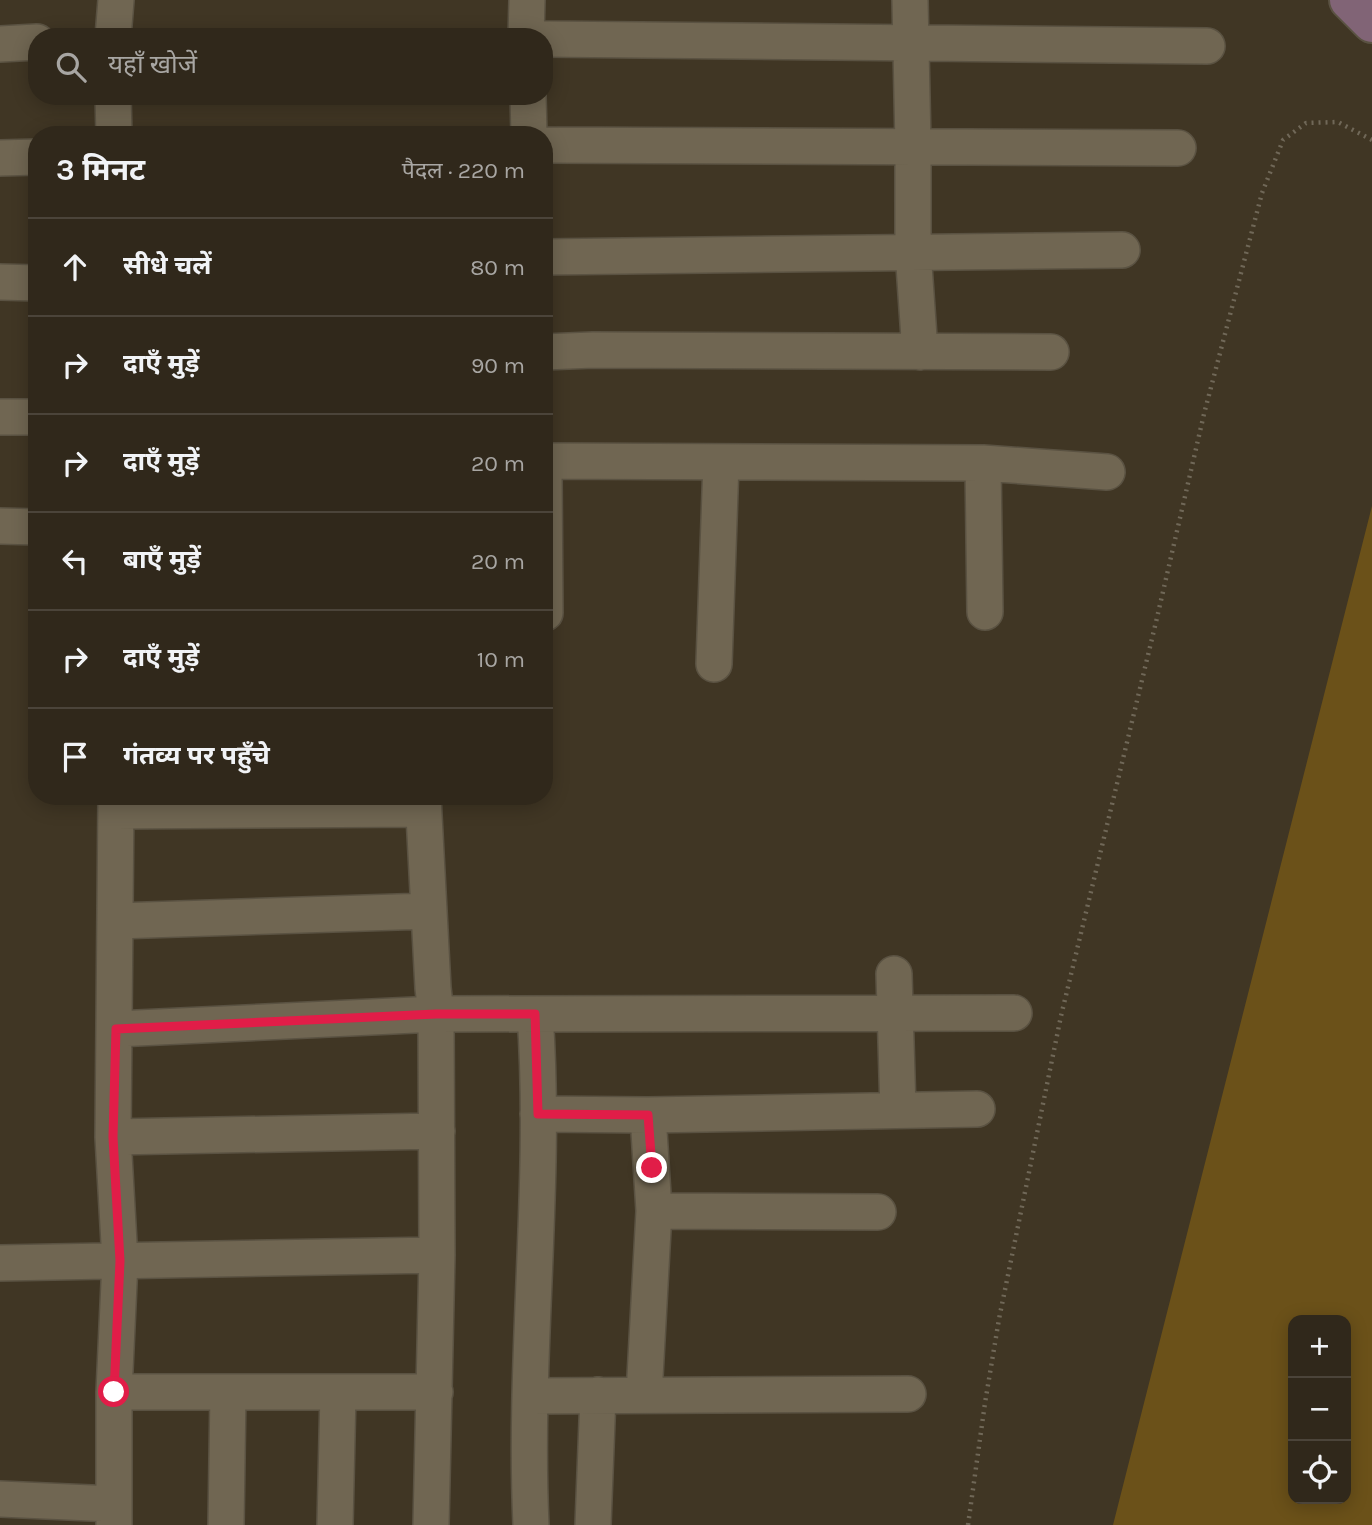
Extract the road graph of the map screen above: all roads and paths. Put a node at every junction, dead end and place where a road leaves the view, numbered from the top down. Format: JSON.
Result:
{"nodes":[{"id":1,"x":116,"y":0,"type":"edge"},
{"id":2,"x":527,"y":0,"type":"edge"},
{"id":3,"x":910,"y":0,"type":"edge"},
{"id":4,"x":1349,"y":0,"type":"edge"},
{"id":5,"x":1372,"y":23,"type":"edge"},
{"id":6,"x":114,"y":28,"type":"edge"},
{"id":7,"x":526,"y":28,"type":"edge"},
{"id":8,"x":553,"y":39,"type":"edge"},
{"id":9,"x":28,"y":42,"type":"edge"},
{"id":10,"x":911,"y":43,"type":"junction"},
{"id":11,"x":0,"y":44,"type":"edge"},
{"id":12,"x":1207,"y":46,"type":"dead end"},
{"id":13,"x":113,"y":105,"type":"edge"},
{"id":14,"x":528,"y":105,"type":"edge"},
{"id":15,"x":114,"y":126,"type":"edge"},
{"id":16,"x":529,"y":126,"type":"edge"},
{"id":17,"x":1372,"y":140,"type":"edge"},
{"id":18,"x":553,"y":145,"type":"edge"},
{"id":19,"x":913,"y":145,"type":"junction"},
{"id":20,"x":1178,"y":148,"type":"dead end"},
{"id":21,"x":28,"y":157,"type":"edge"},
{"id":22,"x":0,"y":158,"type":"edge"},
{"id":23,"x":1122,"y":250,"type":"dead end"},
{"id":24,"x":913,"y":251,"type":"junction"},
{"id":25,"x":553,"y":257,"type":"edge"},
{"id":26,"x":0,"y":282,"type":"edge"},
{"id":27,"x":28,"y":283,"type":"edge"},
{"id":28,"x":553,"y":352,"type":"edge"},
{"id":29,"x":919,"y":352,"type":"junction"},
{"id":30,"x":1051,"y":352,"type":"dead end"},
{"id":31,"x":0,"y":417,"type":"edge"},
{"id":32,"x":28,"y":417,"type":"edge"},
{"id":33,"x":553,"y":461,"type":"edge"},
{"id":34,"x":721,"y":463,"type":"junction"},
{"id":35,"x":983,"y":463,"type":"junction"},
{"id":36,"x":1107,"y":472,"type":"dead end"},
{"id":37,"x":0,"y":526,"type":"edge"},
{"id":38,"x":28,"y":527,"type":"edge"},
{"id":39,"x":985,"y":612,"type":"dead end"},
{"id":40,"x":714,"y":664,"type":"dead end"},
{"id":41,"x":116,"y":805,"type":"edge"},
{"id":42,"x":422,"y":805,"type":"edge"},
{"id":43,"x":429,"y":911,"type":"junction"},
{"id":44,"x":116,"y":921,"type":"junction"},
{"id":45,"x":894,"y":974,"type":"dead end"},
{"id":46,"x":896,"y":1013,"type":"junction"},
{"id":47,"x":1014,"y":1013,"type":"dead end"},
{"id":48,"x":436,"y":1014,"type":"junction"},
{"id":49,"x":535,"y":1014,"type":"junction"},
{"id":50,"x":116,"y":1029,"type":"junction"},
{"id":51,"x":976,"y":1109,"type":"dead end"},
{"id":52,"x":898,"y":1110,"type":"junction"},
{"id":53,"x":538,"y":1114,"type":"junction"},
{"id":54,"x":648,"y":1115,"type":"junction"},
{"id":55,"x":437,"y":1131,"type":"junction"},
{"id":56,"x":113,"y":1137,"type":"junction"},
{"id":57,"x":654,"y":1211,"type":"junction"},
{"id":58,"x":878,"y":1212,"type":"dead end"},
{"id":59,"x":437,"y":1255,"type":"junction"},
{"id":60,"x":120,"y":1261,"type":"junction"},
{"id":61,"x":0,"y":1263,"type":"edge"},
{"id":62,"x":114,"y":1392,"type":"junction"},
{"id":63,"x":228,"y":1392,"type":"junction"},
{"id":64,"x":338,"y":1392,"type":"junction"},
{"id":65,"x":435,"y":1392,"type":"junction"},
{"id":66,"x":908,"y":1394,"type":"dead end"},
{"id":67,"x":598,"y":1395,"type":"junction"},
{"id":68,"x":644,"y":1395,"type":"junction"},
{"id":69,"x":530,"y":1396,"type":"junction"},
{"id":70,"x":0,"y":1499,"type":"edge"},
{"id":71,"x":114,"y":1514,"type":"edge"},
{"id":72,"x":226,"y":1525,"type":"edge"},
{"id":73,"x":335,"y":1525,"type":"edge"},
{"id":74,"x":431,"y":1525,"type":"edge"},
{"id":75,"x":531,"y":1525,"type":"edge"},
{"id":76,"x":593,"y":1525,"type":"edge"},
{"id":77,"x":968,"y":1525,"type":"edge"}],
"edges":[{"from":1,"to":6,"type":"street"},
{"from":2,"to":7,"type":"street"},
{"from":3,"to":10,"type":"street"},
{"from":4,"to":5,"type":"street"},
{"from":8,"to":10,"type":"street"},
{"from":9,"to":11,"type":"street"},
{"from":10,"to":12,"type":"street"},
{"from":10,"to":19,"type":"street"},
{"from":13,"to":15,"type":"street"},
{"from":14,"to":16,"type":"street"},
{"from":17,"to":77,"type":"path"},
{"from":18,"to":19,"type":"street"},
{"from":19,"to":20,"type":"street"},
{"from":19,"to":24,"type":"street"},
{"from":21,"to":22,"type":"street"},
{"from":23,"to":24,"type":"street"},
{"from":24,"to":25,"type":"street"},
{"from":24,"to":29,"type":"street"},
{"from":26,"to":27,"type":"street"},
{"from":28,"to":29,"type":"street"},
{"from":29,"to":30,"type":"street"},
{"from":31,"to":32,"type":"street"},
{"from":33,"to":34,"type":"street"},
{"from":34,"to":35,"type":"street"},
{"from":34,"to":40,"type":"street"},
{"from":35,"to":36,"type":"street"},
{"from":35,"to":39,"type":"street"},
{"from":37,"to":38,"type":"street"},
{"from":41,"to":44,"type":"street"},
{"from":42,"to":43,"type":"street"},
{"from":43,"to":44,"type":"street"},
{"from":43,"to":48,"type":"street"},
{"from":44,"to":50,"type":"street"},
{"from":45,"to":46,"type":"street"},
{"from":46,"to":47,"type":"street"},
{"from":46,"to":49,"type":"street"},
{"from":46,"to":52,"type":"street"},
{"from":48,"to":49,"type":"street"},
{"from":48,"to":50,"type":"street"},
{"from":48,"to":55,"type":"street"},
{"from":49,"to":53,"type":"street"},
{"from":50,"to":56,"type":"street"},
{"from":51,"to":52,"type":"street"},
{"from":52,"to":54,"type":"street"},
{"from":53,"to":54,"type":"street"},
{"from":53,"to":69,"type":"street"},
{"from":54,"to":57,"type":"street"},
{"from":55,"to":56,"type":"street"},
{"from":55,"to":59,"type":"street"},
{"from":56,"to":60,"type":"street"},
{"from":57,"to":58,"type":"street"},
{"from":57,"to":68,"type":"street"},
{"from":59,"to":60,"type":"street"},
{"from":59,"to":65,"type":"street"},
{"from":60,"to":61,"type":"street"},
{"from":60,"to":62,"type":"street"},
{"from":62,"to":63,"type":"street"},
{"from":62,"to":71,"type":"street"},
{"from":63,"to":64,"type":"street"},
{"from":63,"to":72,"type":"street"},
{"from":64,"to":65,"type":"street"},
{"from":64,"to":73,"type":"street"},
{"from":65,"to":74,"type":"street"},
{"from":66,"to":68,"type":"street"},
{"from":67,"to":68,"type":"street"},
{"from":67,"to":69,"type":"street"},
{"from":67,"to":76,"type":"street"},
{"from":69,"to":75,"type":"street"},
{"from":70,"to":71,"type":"street"}]}
